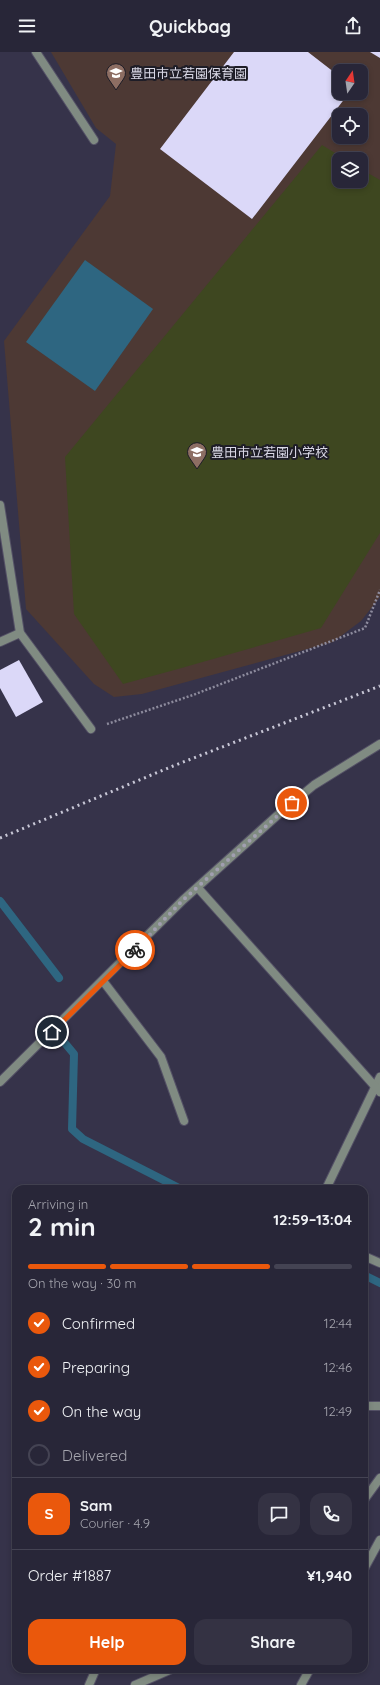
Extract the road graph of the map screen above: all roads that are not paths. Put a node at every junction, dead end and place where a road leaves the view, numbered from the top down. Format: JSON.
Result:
{"nodes":[{"id":1,"x":36,"y":52,"type":"edge"},
{"id":2,"x":94,"y":140,"type":"dead end"},
{"id":3,"x":0,"y":504,"type":"edge"},
{"id":4,"x":20,"y":633,"type":"junction"},
{"id":5,"x":0,"y":642,"type":"edge"},
{"id":6,"x":91,"y":729,"type":"road end"},
{"id":7,"x":380,"y":744,"type":"edge"},
{"id":8,"x":198,"y":888,"type":"junction"},
{"id":9,"x":103,"y":981,"type":"junction"},
{"id":10,"x":380,"y":1077,"type":"edge"},
{"id":11,"x":0,"y":1082,"type":"edge"},
{"id":12,"x":377,"y":1090,"type":"edge"},
{"id":13,"x":184,"y":1121,"type":"dead end"},
{"id":14,"x":328,"y":1185,"type":"edge"},
{"id":15,"x":368,"y":1258,"type":"edge"},
{"id":16,"x":380,"y":1263,"type":"edge"},
{"id":17,"x":368,"y":1406,"type":"edge"},
{"id":18,"x":380,"y":1406,"type":"edge"},
{"id":19,"x":380,"y":1478,"type":"edge"},
{"id":20,"x":368,"y":1494,"type":"edge"},
{"id":21,"x":380,"y":1540,"type":"edge"},
{"id":22,"x":368,"y":1562,"type":"edge"},
{"id":23,"x":94,"y":1673,"type":"edge"},
{"id":24,"x":163,"y":1673,"type":"edge"},
{"id":25,"x":308,"y":1673,"type":"edge"},
{"id":26,"x":89,"y":1685,"type":"edge"},
{"id":27,"x":135,"y":1685,"type":"edge"},
{"id":28,"x":301,"y":1685,"type":"edge"}],
"edges":[{"from":1,"to":2,"type":"street"},
{"from":3,"to":4,"type":"street"},
{"from":4,"to":5,"type":"street"},
{"from":4,"to":6,"type":"street"},
{"from":7,"to":8,"type":"street"},
{"from":8,"to":9,"type":"street"},
{"from":8,"to":12,"type":"street"},
{"from":9,"to":11,"type":"street"},
{"from":9,"to":13,"type":"street"},
{"from":10,"to":12,"type":"street"},
{"from":12,"to":14,"type":"street"},
{"from":15,"to":16,"type":"street"},
{"from":17,"to":18,"type":"street"},
{"from":19,"to":20,"type":"street"},
{"from":21,"to":22,"type":"street"},
{"from":23,"to":26,"type":"street"},
{"from":24,"to":27,"type":"street"},
{"from":25,"to":28,"type":"street"}]}
